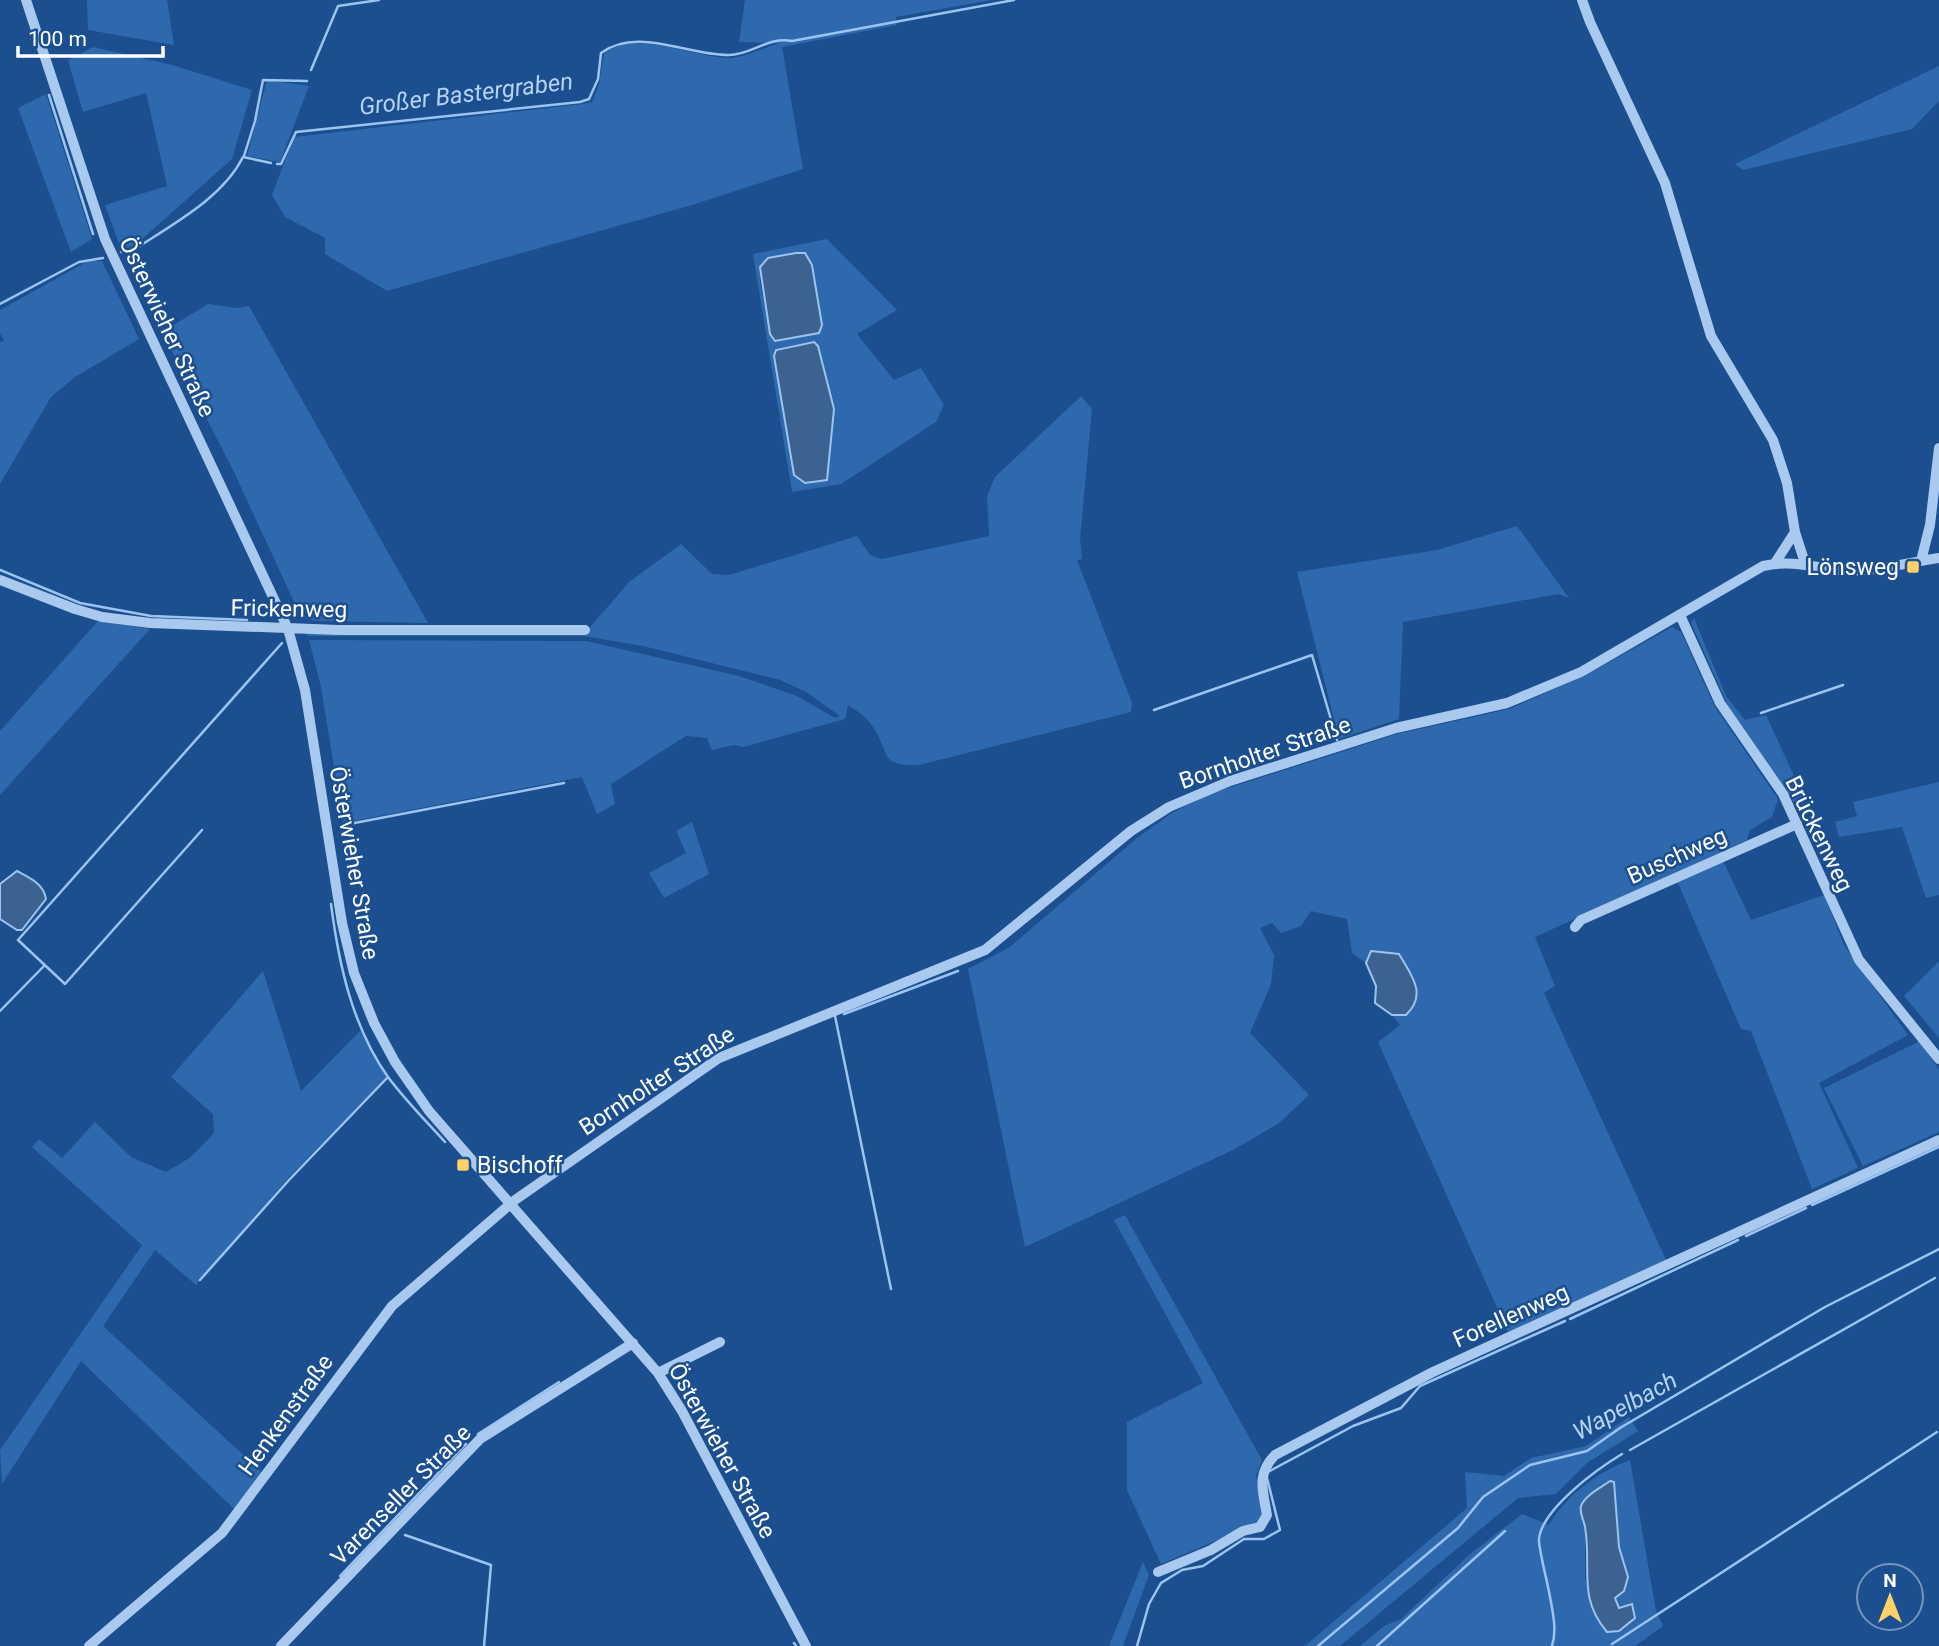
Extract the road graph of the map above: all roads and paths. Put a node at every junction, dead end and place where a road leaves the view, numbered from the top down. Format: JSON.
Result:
{"nodes":[{"id":1,"x":26,"y":0,"type":"edge"},
{"id":2,"x":1582,"y":0,"type":"edge"},
{"id":3,"x":1939,"y":448,"type":"edge"},
{"id":4,"x":1795,"y":531,"type":"junction"},
{"id":5,"x":1939,"y":558,"type":"edge"},
{"id":6,"x":1921,"y":561,"type":"junction"},
{"id":7,"x":1775,"y":563,"type":"junction"},
{"id":8,"x":1805,"y":563,"type":"junction"},
{"id":9,"x":0,"y":580,"type":"edge"},
{"id":10,"x":1680,"y":615,"type":"junction"},
{"id":11,"x":288,"y":629,"type":"junction"},
{"id":12,"x":585,"y":631,"type":"dead end"},
{"id":13,"x":1797,"y":824,"type":"junction"},
{"id":14,"x":1575,"y":927,"type":"dead end"},
{"id":15,"x":1939,"y":1059,"type":"edge"},
{"id":16,"x":1939,"y":1140,"type":"edge"},
{"id":17,"x":510,"y":1204,"type":"junction"},
{"id":18,"x":720,"y":1342,"type":"dead end"},
{"id":19,"x":634,"y":1343,"type":"junction"},
{"id":20,"x":658,"y":1373,"type":"junction"},
{"id":21,"x":1158,"y":1572,"type":"dead end"},
{"id":22,"x":89,"y":1646,"type":"edge"},
{"id":23,"x":281,"y":1646,"type":"edge"},
{"id":24,"x":806,"y":1646,"type":"edge"}],
"edges":[{"from":1,"to":11,"type":"street","name":"Österwieher Straße"},
{"from":2,"to":4,"type":"street"},
{"from":3,"to":6,"type":"street"},
{"from":4,"to":7,"type":"street"},
{"from":4,"to":8,"type":"street"},
{"from":5,"to":6,"type":"street","name":"Bornholter Straße"},
{"from":6,"to":8,"type":"street","name":"Bornholter Straße"},
{"from":7,"to":8,"type":"street","name":"Bornholter Straße"},
{"from":7,"to":10,"type":"street","name":"Bornholter Straße"},
{"from":9,"to":11,"type":"street","name":"Frickenweg"},
{"from":10,"to":13,"type":"street","name":"Brückenweg"},
{"from":10,"to":17,"type":"street","name":"Bornholter Straße"},
{"from":11,"to":12,"type":"street","name":"Frickenweg"},
{"from":11,"to":17,"type":"street","name":"Österwieher Straße"},
{"from":13,"to":14,"type":"street","name":"Buschweg"},
{"from":13,"to":15,"type":"street","name":"Brückenweg"},
{"from":16,"to":21,"type":"street","name":"Forellenweg"},
{"from":17,"to":19,"type":"street","name":"Österwieher Straße"},
{"from":17,"to":22,"type":"street","name":"Henkenstraße"},
{"from":18,"to":20,"type":"street"},
{"from":19,"to":20,"type":"street","name":"Österwieher Straße"},
{"from":19,"to":23,"type":"street","name":"Varenseller Straße"},
{"from":20,"to":24,"type":"street","name":"Österwieher Straße"}]}
